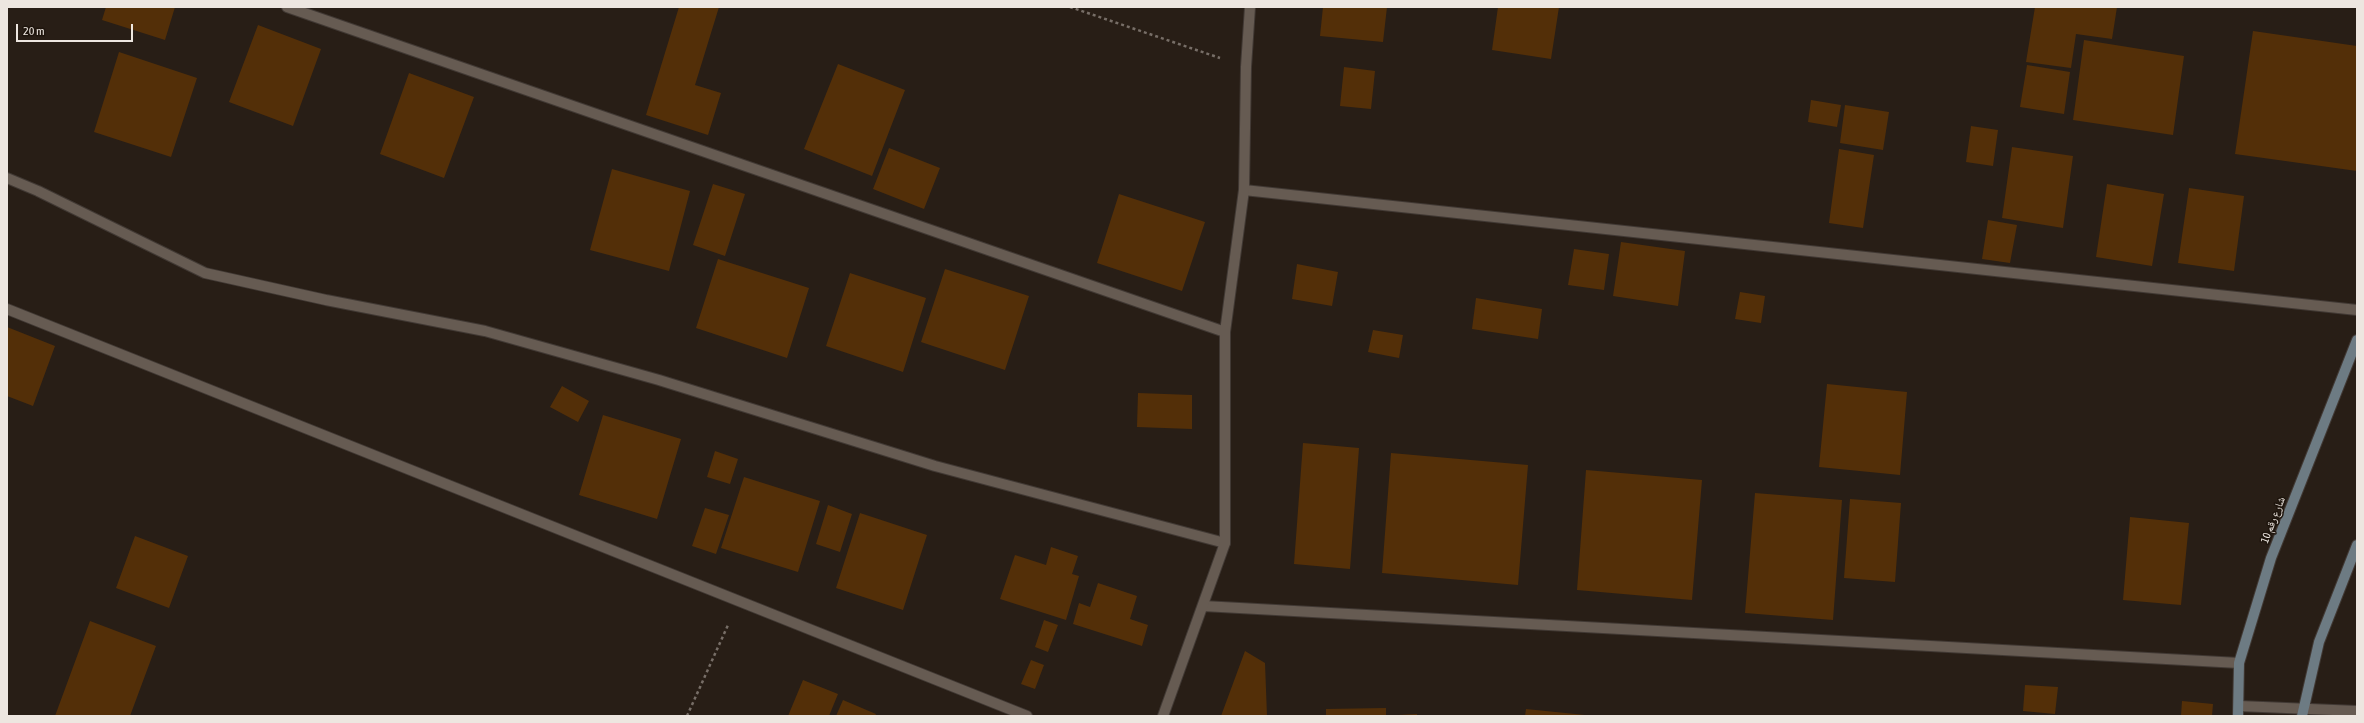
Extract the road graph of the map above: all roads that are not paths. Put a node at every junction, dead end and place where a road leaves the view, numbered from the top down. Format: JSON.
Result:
{"nodes":[{"id":1,"x":287,"y":7,"type":"edge"},
{"id":2,"x":1250,"y":7,"type":"edge"},
{"id":3,"x":7,"y":178,"type":"edge"},
{"id":4,"x":1244,"y":190,"type":"junction"},
{"id":5,"x":7,"y":309,"type":"edge"},
{"id":6,"x":2357,"y":310,"type":"edge"},
{"id":7,"x":1225,"y":332,"type":"junction"},
{"id":8,"x":2357,"y":340,"type":"edge"},
{"id":9,"x":1224,"y":543,"type":"junction"},
{"id":10,"x":2357,"y":545,"type":"edge"},
{"id":11,"x":1203,"y":606,"type":"junction"},
{"id":12,"x":2239,"y":663,"type":"junction"},
{"id":13,"x":2239,"y":711,"type":"edge"},
{"id":14,"x":2357,"y":711,"type":"edge"},
{"id":15,"x":2302,"y":713,"type":"edge"},
{"id":16,"x":1027,"y":716,"type":"edge"},
{"id":17,"x":1163,"y":716,"type":"edge"}],
"edges":[{"from":1,"to":7,"type":"street"},
{"from":2,"to":4,"type":"street"},
{"from":3,"to":9,"type":"street"},
{"from":4,"to":6,"type":"street"},
{"from":4,"to":7,"type":"street"},
{"from":5,"to":16,"type":"street"},
{"from":7,"to":9,"type":"street"},
{"from":8,"to":12,"type":"main road","name":"شارع رقم 10"},
{"from":9,"to":11,"type":"street"},
{"from":10,"to":15,"type":"main road"},
{"from":11,"to":12,"type":"street"},
{"from":11,"to":17,"type":"street"},
{"from":12,"to":13,"type":"main road","name":"شارع رقم 10"},
{"from":13,"to":15,"type":"street"},
{"from":14,"to":15,"type":"street"}]}
